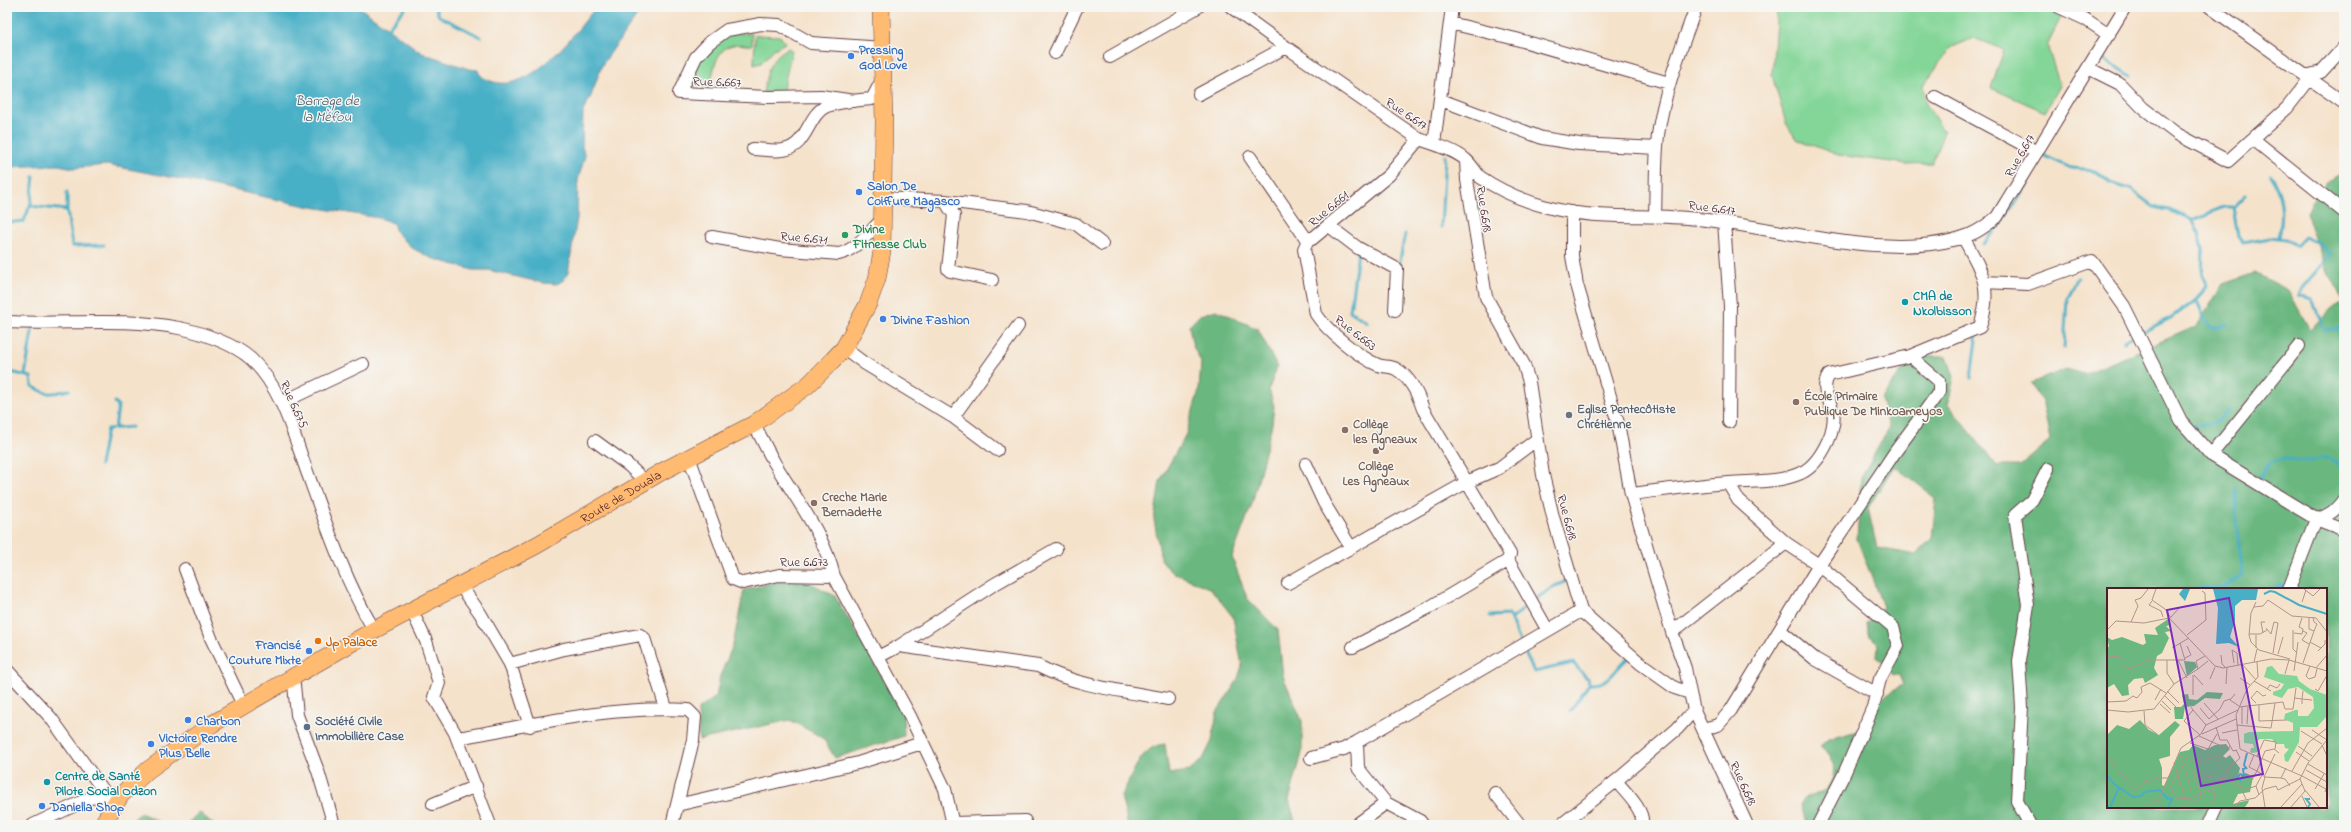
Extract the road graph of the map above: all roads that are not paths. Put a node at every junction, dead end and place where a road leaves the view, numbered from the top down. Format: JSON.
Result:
{"nodes":[{"id":1,"x":881,"y":7,"type":"edge"},
{"id":2,"x":1077,"y":7,"type":"edge"},
{"id":3,"x":1198,"y":7,"type":"edge"},
{"id":4,"x":1231,"y":7,"type":"edge"},
{"id":5,"x":1452,"y":7,"type":"edge"},
{"id":6,"x":1696,"y":7,"type":"edge"},
{"id":7,"x":2059,"y":7,"type":"edge"},
{"id":8,"x":2125,"y":7,"type":"edge"},
{"id":9,"x":2210,"y":7,"type":"edge"},
{"id":10,"x":1450,"y":23,"type":"junction"},
{"id":11,"x":2109,"y":35,"type":"junction"},
{"id":12,"x":1286,"y":47,"type":"junction"},
{"id":13,"x":2344,"y":47,"type":"edge"},
{"id":14,"x":883,"y":48,"type":"junction"},
{"id":15,"x":1055,"y":53,"type":"dead end"},
{"id":16,"x":1110,"y":56,"type":"dead end"},
{"id":17,"x":2088,"y":68,"type":"junction"},
{"id":18,"x":2306,"y":76,"type":"junction"},
{"id":19,"x":882,"y":79,"type":"junction"},
{"id":20,"x":1669,"y":83,"type":"junction"},
{"id":21,"x":1199,"y":94,"type":"dead end"},
{"id":22,"x":1935,"y":97,"type":"dead end"},
{"id":23,"x":1442,"y":100,"type":"junction"},
{"id":24,"x":854,"y":101,"type":"junction"},
{"id":25,"x":2344,"y":103,"type":"edge"},
{"id":26,"x":1419,"y":139,"type":"junction"},
{"id":27,"x":2253,"y":139,"type":"junction"},
{"id":28,"x":1434,"y":144,"type":"junction"},
{"id":29,"x":1657,"y":148,"type":"junction"},
{"id":30,"x":752,"y":149,"type":"dead end"},
{"id":31,"x":2037,"y":152,"type":"junction"},
{"id":32,"x":1250,"y":157,"type":"dead end"},
{"id":33,"x":1466,"y":160,"type":"junction"},
{"id":34,"x":883,"y":198,"type":"junction"},
{"id":35,"x":946,"y":201,"type":"junction"},
{"id":36,"x":1572,"y":212,"type":"junction"},
{"id":37,"x":2344,"y":212,"type":"edge"},
{"id":38,"x":1655,"y":218,"type":"junction"},
{"id":39,"x":882,"y":220,"type":"junction"},
{"id":40,"x":1724,"y":222,"type":"junction"},
{"id":41,"x":1330,"y":226,"type":"junction"},
{"id":42,"x":1964,"y":236,"type":"junction"},
{"id":43,"x":712,"y":237,"type":"dead end"},
{"id":44,"x":1308,"y":240,"type":"junction"},
{"id":45,"x":1102,"y":244,"type":"dead end"},
{"id":46,"x":992,"y":280,"type":"dead end"},
{"id":47,"x":1984,"y":282,"type":"junction"},
{"id":48,"x":1395,"y":310,"type":"dead end"},
{"id":49,"x":7,"y":322,"type":"edge"},
{"id":50,"x":1018,"y":326,"type":"dead end"},
{"id":51,"x":2299,"y":346,"type":"dead end"},
{"id":52,"x":844,"y":348,"type":"junction"},
{"id":53,"x":1910,"y":356,"type":"junction"},
{"id":54,"x":363,"y":364,"type":"dead end"},
{"id":55,"x":281,"y":403,"type":"junction"},
{"id":56,"x":953,"y":417,"type":"junction"},
{"id":57,"x":1729,"y":422,"type":"dead end"},
{"id":58,"x":754,"y":424,"type":"junction"},
{"id":59,"x":1536,"y":440,"type":"junction"},
{"id":60,"x":594,"y":441,"type":"dead end"},
{"id":61,"x":997,"y":450,"type":"dead end"},
{"id":62,"x":2211,"y":455,"type":"junction"},
{"id":63,"x":689,"y":457,"type":"junction"},
{"id":64,"x":1306,"y":464,"type":"dead end"},
{"id":65,"x":2048,"y":469,"type":"dead end"},
{"id":66,"x":645,"y":482,"type":"junction"},
{"id":67,"x":1467,"y":482,"type":"junction"},
{"id":68,"x":1728,"y":483,"type":"junction"},
{"id":69,"x":1631,"y":494,"type":"junction"},
{"id":70,"x":2344,"y":498,"type":"edge"},
{"id":71,"x":2316,"y":519,"type":"junction"},
{"id":72,"x":2344,"y":530,"type":"edge"},
{"id":73,"x":1786,"y":543,"type":"junction"},
{"id":74,"x":1350,"y":546,"type":"junction"},
{"id":75,"x":1056,"y":549,"type":"dead end"},
{"id":76,"x":1508,"y":560,"type":"junction"},
{"id":77,"x":1819,"y":565,"type":"junction"},
{"id":78,"x":185,"y":569,"type":"dead end"},
{"id":79,"x":834,"y":576,"type":"junction"},
{"id":80,"x":1288,"y":583,"type":"dead end"},
{"id":81,"x":460,"y":585,"type":"junction"},
{"id":82,"x":2289,"y":588,"type":"edge"},
{"id":83,"x":412,"y":611,"type":"junction"},
{"id":84,"x":1582,"y":611,"type":"junction"},
{"id":85,"x":1547,"y":629,"type":"junction"},
{"id":86,"x":374,"y":630,"type":"junction"},
{"id":87,"x":1780,"y":630,"type":"junction"},
{"id":88,"x":1672,"y":632,"type":"junction"},
{"id":89,"x":899,"y":646,"type":"junction"},
{"id":90,"x":1353,"y":647,"type":"dead end"},
{"id":91,"x":878,"y":657,"type":"junction"},
{"id":92,"x":510,"y":664,"type":"junction"},
{"id":93,"x":7,"y":670,"type":"edge"},
{"id":94,"x":293,"y":675,"type":"junction"},
{"id":95,"x":1690,"y":693,"type":"junction"},
{"id":96,"x":1877,"y":694,"type":"junction"},
{"id":97,"x":1168,"y":699,"type":"dead end"},
{"id":98,"x":243,"y":705,"type":"junction"},
{"id":99,"x":666,"y":708,"type":"junction"},
{"id":100,"x":1694,"y":710,"type":"junction"},
{"id":101,"x":530,"y":726,"type":"junction"},
{"id":102,"x":1702,"y":729,"type":"junction"},
{"id":103,"x":457,"y":738,"type":"junction"},
{"id":104,"x":1357,"y":742,"type":"junction"},
{"id":105,"x":922,"y":743,"type":"junction"},
{"id":106,"x":1311,"y":758,"type":"dead end"},
{"id":107,"x":1616,"y":781,"type":"junction"},
{"id":108,"x":476,"y":786,"type":"junction"},
{"id":109,"x":1495,"y":793,"type":"dead end"},
{"id":110,"x":113,"y":795,"type":"junction"},
{"id":111,"x":1386,"y":803,"type":"junction"},
{"id":112,"x":433,"y":804,"type":"dead end"},
{"id":113,"x":677,"y":805,"type":"junction"},
{"id":114,"x":2216,"y":808,"type":"edge"},
{"id":115,"x":1025,"y":821,"type":"dead end"},
{"id":116,"x":953,"y":824,"type":"edge"},
{"id":117,"x":33,"y":825,"type":"edge"},
{"id":118,"x":102,"y":825,"type":"edge"},
{"id":119,"x":334,"y":825,"type":"edge"},
{"id":120,"x":490,"y":825,"type":"edge"},
{"id":121,"x":672,"y":825,"type":"edge"},
{"id":122,"x":1356,"y":825,"type":"edge"},
{"id":123,"x":1423,"y":825,"type":"edge"},
{"id":124,"x":1520,"y":825,"type":"edge"},
{"id":125,"x":1561,"y":825,"type":"edge"},
{"id":126,"x":1642,"y":825,"type":"edge"},
{"id":127,"x":1747,"y":825,"type":"edge"},
{"id":128,"x":1818,"y":825,"type":"edge"},
{"id":129,"x":2030,"y":825,"type":"edge"},
{"id":130,"x":2208,"y":825,"type":"edge"}],
"edges":[{"from":1,"to":14,"type":"highway","name":"Route de Douala"},
{"from":2,"to":15,"type":"street"},
{"from":3,"to":16,"type":"street"},
{"from":4,"to":12,"type":"street","name":"Rue 6.617"},
{"from":5,"to":10,"type":"street"},
{"from":6,"to":20,"type":"street"},
{"from":7,"to":11,"type":"street"},
{"from":8,"to":11,"type":"street","name":"Rue 6.617"},
{"from":9,"to":18,"type":"street"},
{"from":10,"to":20,"type":"street"},
{"from":10,"to":23,"type":"street"},
{"from":11,"to":17,"type":"street","name":"Rue 6.617"},
{"from":12,"to":21,"type":"street"},
{"from":12,"to":26,"type":"street","name":"Rue 6.617"},
{"from":13,"to":18,"type":"street"},
{"from":14,"to":19,"type":"highway","name":"Route de Douala"},
{"from":14,"to":24,"type":"street","name":"Rue 6.667"},
{"from":17,"to":27,"type":"street"},
{"from":17,"to":31,"type":"street","name":"Rue 6.617"},
{"from":18,"to":25,"type":"street"},
{"from":18,"to":27,"type":"street"},
{"from":19,"to":24,"type":"street"},
{"from":19,"to":34,"type":"highway","name":"Route de Douala"},
{"from":20,"to":29,"type":"street"},
{"from":22,"to":31,"type":"street"},
{"from":23,"to":28,"type":"street"},
{"from":23,"to":29,"type":"street"},
{"from":24,"to":30,"type":"street"},
{"from":26,"to":28,"type":"street","name":"Rue 6.617"},
{"from":26,"to":41,"type":"street","name":"Rue 6.661"},
{"from":27,"to":37,"type":"street"},
{"from":28,"to":33,"type":"street","name":"Rue 6.617"},
{"from":29,"to":38,"type":"street"},
{"from":31,"to":42,"type":"street","name":"Rue 6.617"},
{"from":32,"to":44,"type":"street","name":"Rue 6.661"},
{"from":33,"to":36,"type":"street","name":"Rue 6.617"},
{"from":33,"to":59,"type":"street","name":"Rue 6.618"},
{"from":34,"to":35,"type":"street"},
{"from":34,"to":39,"type":"highway","name":"Route de Douala"},
{"from":35,"to":45,"type":"street"},
{"from":35,"to":46,"type":"street"},
{"from":36,"to":38,"type":"street","name":"Rue 6.617"},
{"from":36,"to":69,"type":"street","name":"Rue 6.618"},
{"from":38,"to":40,"type":"street","name":"Rue 6.617"},
{"from":39,"to":43,"type":"street","name":"Rue 6.671"},
{"from":39,"to":52,"type":"highway","name":"Route de Douala"},
{"from":40,"to":42,"type":"street","name":"Rue 6.617"},
{"from":40,"to":57,"type":"street"},
{"from":41,"to":44,"type":"street","name":"Rue 6.661"},
{"from":41,"to":48,"type":"street"},
{"from":42,"to":47,"type":"street"},
{"from":44,"to":67,"type":"street","name":"Rue 6.663"},
{"from":47,"to":53,"type":"street"},
{"from":47,"to":62,"type":"street"},
{"from":49,"to":55,"type":"street","name":"Rue 6.675"},
{"from":50,"to":56,"type":"street"},
{"from":51,"to":62,"type":"street"},
{"from":52,"to":56,"type":"street"},
{"from":52,"to":58,"type":"highway","name":"Route de Douala"},
{"from":53,"to":68,"type":"street"},
{"from":53,"to":77,"type":"street"},
{"from":54,"to":55,"type":"street"},
{"from":55,"to":86,"type":"street","name":"Rue 6.675"},
{"from":56,"to":61,"type":"street"},
{"from":58,"to":63,"type":"highway","name":"Route de Douala"},
{"from":58,"to":79,"type":"street","name":"Rue 6.673"},
{"from":59,"to":67,"type":"street"},
{"from":59,"to":84,"type":"street","name":"Rue 6.618"},
{"from":60,"to":66,"type":"street"},
{"from":62,"to":71,"type":"street"},
{"from":63,"to":66,"type":"highway","name":"Route de Douala"},
{"from":63,"to":79,"type":"street","name":"Rue 6.673"},
{"from":64,"to":74,"type":"street"},
{"from":65,"to":129,"type":"street"},
{"from":66,"to":81,"type":"highway","name":"Route de Douala"},
{"from":67,"to":74,"type":"street"},
{"from":67,"to":76,"type":"street","name":"Rue 6.663"},
{"from":68,"to":69,"type":"street"},
{"from":68,"to":73,"type":"street"},
{"from":69,"to":88,"type":"street","name":"Rue 6.618"},
{"from":70,"to":71,"type":"street"},
{"from":71,"to":72,"type":"street"},
{"from":71,"to":82,"type":"street"},
{"from":73,"to":77,"type":"street"},
{"from":73,"to":88,"type":"street"},
{"from":74,"to":80,"type":"street"},
{"from":75,"to":89,"type":"street"},
{"from":76,"to":85,"type":"street","name":"Rue 6.663"},
{"from":76,"to":90,"type":"street"},
{"from":77,"to":87,"type":"street"},
{"from":77,"to":96,"type":"street"},
{"from":78,"to":98,"type":"street"},
{"from":79,"to":91,"type":"street"},
{"from":81,"to":83,"type":"highway","name":"Route de Douala"},
{"from":81,"to":92,"type":"street"},
{"from":83,"to":86,"type":"highway","name":"Route de Douala"},
{"from":83,"to":103,"type":"street"},
{"from":84,"to":85,"type":"street"},
{"from":84,"to":95,"type":"street"},
{"from":85,"to":104,"type":"street"},
{"from":86,"to":94,"type":"highway","name":"Route de Douala"},
{"from":87,"to":96,"type":"street"},
{"from":87,"to":102,"type":"street"},
{"from":88,"to":95,"type":"street","name":"Rue 6.618"},
{"from":89,"to":91,"type":"street"},
{"from":89,"to":97,"type":"street"},
{"from":91,"to":105,"type":"street"},
{"from":92,"to":99,"type":"street"},
{"from":92,"to":101,"type":"street"},
{"from":93,"to":110,"type":"street"},
{"from":94,"to":98,"type":"highway","name":"Route de Douala"},
{"from":94,"to":119,"type":"street"},
{"from":95,"to":100,"type":"street","name":"Rue 6.618"},
{"from":96,"to":128,"type":"street"},
{"from":98,"to":110,"type":"highway","name":"Route de Douala"},
{"from":99,"to":101,"type":"street"},
{"from":99,"to":113,"type":"street"},
{"from":100,"to":102,"type":"street","name":"Rue 6.618"},
{"from":100,"to":107,"type":"street"},
{"from":101,"to":103,"type":"street"},
{"from":102,"to":127,"type":"street","name":"Rue 6.618"},
{"from":103,"to":108,"type":"street"},
{"from":104,"to":106,"type":"street"},
{"from":104,"to":111,"type":"street"},
{"from":105,"to":113,"type":"street"},
{"from":105,"to":116,"type":"street"},
{"from":107,"to":125,"type":"street"},
{"from":107,"to":126,"type":"street"},
{"from":108,"to":112,"type":"street"},
{"from":108,"to":120,"type":"street"},
{"from":109,"to":124,"type":"street"},
{"from":110,"to":117,"type":"street"},
{"from":110,"to":118,"type":"highway","name":"Route de Douala"},
{"from":111,"to":122,"type":"street"},
{"from":111,"to":123,"type":"street"},
{"from":113,"to":121,"type":"street"},
{"from":114,"to":130,"type":"street"},
{"from":115,"to":116,"type":"street"}]}
